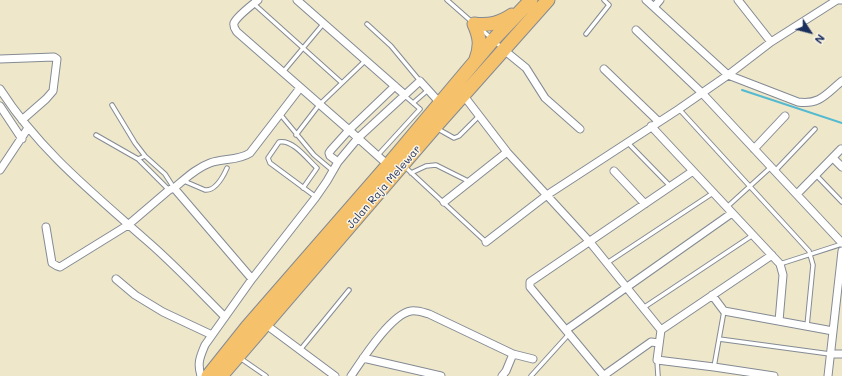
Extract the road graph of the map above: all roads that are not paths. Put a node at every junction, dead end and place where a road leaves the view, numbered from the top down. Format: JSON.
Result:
{"nodes":[{"id":1,"x":298,"y":0,"type":"edge"},
{"id":2,"x":447,"y":0,"type":"edge"},
{"id":3,"x":548,"y":0,"type":"edge"},
{"id":4,"x":604,"y":0,"type":"edge"},
{"id":5,"x":646,"y":0,"type":"edge"},
{"id":6,"x":660,"y":0,"type":"edge"},
{"id":7,"x":738,"y":0,"type":"edge"},
{"id":8,"x":837,"y":0,"type":"edge"},
{"id":9,"x":842,"y":0,"type":"edge"},
{"id":10,"x":256,"y":2,"type":"edge"},
{"id":11,"x":527,"y":4,"type":"edge"},
{"id":12,"x":842,"y":6,"type":"edge"},
{"id":13,"x":654,"y":7,"type":"junction"},
{"id":14,"x":324,"y":23,"type":"junction"},
{"id":15,"x":367,"y":24,"type":"dead end"},
{"id":16,"x":474,"y":24,"type":"junction"},
{"id":17,"x":636,"y":30,"type":"dead end"},
{"id":18,"x":586,"y":34,"type":"dead end"},
{"id":19,"x":493,"y":40,"type":"junction"},
{"id":20,"x":771,"y":42,"type":"junction"},
{"id":21,"x":303,"y":48,"type":"junction"},
{"id":22,"x":504,"y":50,"type":"junction"},
{"id":23,"x":0,"y":59,"type":"edge"},
{"id":24,"x":366,"y":60,"type":"junction"},
{"id":25,"x":473,"y":64,"type":"junction"},
{"id":26,"x":604,"y":69,"type":"dead end"},
{"id":27,"x":283,"y":72,"type":"junction"},
{"id":28,"x":728,"y":75,"type":"junction"},
{"id":29,"x":842,"y":80,"type":"edge"},
{"id":30,"x":420,"y":81,"type":"junction"},
{"id":31,"x":342,"y":83,"type":"junction"},
{"id":32,"x":395,"y":86,"type":"junction"},
{"id":33,"x":300,"y":88,"type":"junction"},
{"id":34,"x":0,"y":89,"type":"edge"},
{"id":35,"x":428,"y":90,"type":"junction"},
{"id":36,"x":702,"y":92,"type":"junction"},
{"id":37,"x":405,"y":95,"type":"junction"},
{"id":38,"x":464,"y":96,"type":"junction"},
{"id":39,"x":413,"y":103,"type":"junction"},
{"id":40,"x":440,"y":103,"type":"junction"},
{"id":41,"x":320,"y":105,"type":"junction"},
{"id":42,"x":0,"y":106,"type":"edge"},
{"id":43,"x":112,"y":106,"type":"dead end"},
{"id":44,"x":679,"y":109,"type":"junction"},
{"id":45,"x":280,"y":114,"type":"junction"},
{"id":46,"x":478,"y":116,"type":"junction"},
{"id":47,"x":786,"y":116,"type":"dead end"},
{"id":48,"x":22,"y":120,"type":"junction"},
{"id":49,"x":659,"y":122,"type":"junction"},
{"id":50,"x":651,"y":126,"type":"junction"},
{"id":51,"x":435,"y":127,"type":"junction"},
{"id":52,"x":28,"y":128,"type":"junction"},
{"id":53,"x":580,"y":129,"type":"dead end"},
{"id":54,"x":815,"y":129,"type":"dead end"},
{"id":55,"x":349,"y":130,"type":"junction"},
{"id":56,"x":96,"y":135,"type":"dead end"},
{"id":57,"x":296,"y":135,"type":"junction"},
{"id":58,"x":358,"y":138,"type":"junction"},
{"id":59,"x":22,"y":139,"type":"junction"},
{"id":60,"x":627,"y":142,"type":"junction"},
{"id":61,"x":754,"y":149,"type":"junction"},
{"id":62,"x":841,"y":149,"type":"edge"},
{"id":63,"x":507,"y":152,"type":"junction"},
{"id":64,"x":144,"y":156,"type":"junction"},
{"id":65,"x":377,"y":156,"type":"junction"},
{"id":66,"x":833,"y":158,"type":"junction"},
{"id":67,"x":138,"y":159,"type":"junction"},
{"id":68,"x":338,"y":162,"type":"junction"},
{"id":69,"x":388,"y":165,"type":"junction"},
{"id":70,"x":842,"y":167,"type":"edge"},
{"id":71,"x":227,"y":168,"type":"dead end"},
{"id":72,"x":407,"y":169,"type":"junction"},
{"id":73,"x":773,"y":169,"type":"junction"},
{"id":74,"x":0,"y":170,"type":"edge"},
{"id":75,"x":333,"y":171,"type":"junction"},
{"id":76,"x":693,"y":171,"type":"junction"},
{"id":77,"x":614,"y":172,"type":"dead end"},
{"id":78,"x":816,"y":174,"type":"junction"},
{"id":79,"x":183,"y":180,"type":"junction"},
{"id":80,"x":470,"y":182,"type":"junction"},
{"id":81,"x":670,"y":187,"type":"junction"},
{"id":82,"x":750,"y":187,"type":"junction"},
{"id":83,"x":303,"y":188,"type":"junction"},
{"id":84,"x":171,"y":189,"type":"junction"},
{"id":85,"x":713,"y":192,"type":"junction"},
{"id":86,"x":797,"y":194,"type":"junction"},
{"id":87,"x":547,"y":195,"type":"junction"},
{"id":88,"x":316,"y":197,"type":"junction"},
{"id":89,"x":444,"y":202,"type":"junction"},
{"id":90,"x":842,"y":202,"type":"edge"},
{"id":91,"x":645,"y":204,"type":"junction"},
{"id":92,"x":729,"y":210,"type":"junction"},
{"id":93,"x":46,"y":226,"type":"dead end"},
{"id":94,"x":128,"y":226,"type":"junction"},
{"id":95,"x":753,"y":235,"type":"junction"},
{"id":96,"x":589,"y":241,"type":"junction"},
{"id":97,"x":486,"y":242,"type":"joint"},
{"id":98,"x":842,"y":244,"type":"edge"},
{"id":99,"x":842,"y":251,"type":"edge"},
{"id":100,"x":772,"y":255,"type":"junction"},
{"id":101,"x":810,"y":255,"type":"junction"},
{"id":102,"x":607,"y":263,"type":"junction"},
{"id":103,"x":780,"y":264,"type":"junction"},
{"id":104,"x":116,"y":279,"type":"dead end"},
{"id":105,"x":252,"y":279,"type":"junction"},
{"id":106,"x":626,"y":286,"type":"junction"},
{"id":107,"x":349,"y":290,"type":"dead end"},
{"id":108,"x":712,"y":295,"type":"junction"},
{"id":109,"x":281,"y":296,"type":"junction"},
{"id":110,"x":267,"y":304,"type":"junction"},
{"id":111,"x":644,"y":308,"type":"junction"},
{"id":112,"x":724,"y":312,"type":"junction"},
{"id":113,"x":225,"y":317,"type":"junction"},
{"id":114,"x":779,"y":321,"type":"junction"},
{"id":115,"x":265,"y":324,"type":"junction"},
{"id":116,"x":807,"y":326,"type":"junction"},
{"id":117,"x":247,"y":327,"type":"junction"},
{"id":118,"x":661,"y":330,"type":"junction"},
{"id":119,"x":833,"y":331,"type":"junction"},
{"id":120,"x":568,"y":332,"type":"junction"},
{"id":121,"x":212,"y":335,"type":"junction"},
{"id":122,"x":719,"y":339,"type":"junction"},
{"id":123,"x":659,"y":343,"type":"junction"},
{"id":124,"x":300,"y":350,"type":"junction"},
{"id":125,"x":514,"y":354,"type":"junction"},
{"id":126,"x":830,"y":354,"type":"junction"},
{"id":127,"x":842,"y":354,"type":"edge"},
{"id":128,"x":237,"y":356,"type":"junction"},
{"id":129,"x":363,"y":358,"type":"junction"},
{"id":130,"x":533,"y":359,"type":"dead end"},
{"id":131,"x":657,"y":360,"type":"junction"},
{"id":132,"x":714,"y":367,"type":"junction"},
{"id":133,"x":201,"y":376,"type":"edge"},
{"id":134,"x":208,"y":376,"type":"edge"},
{"id":135,"x":221,"y":376,"type":"edge"},
{"id":136,"x":266,"y":376,"type":"edge"},
{"id":137,"x":335,"y":376,"type":"edge"},
{"id":138,"x":351,"y":376,"type":"edge"},
{"id":139,"x":441,"y":376,"type":"edge"},
{"id":140,"x":502,"y":376,"type":"edge"},
{"id":141,"x":532,"y":376,"type":"edge"},
{"id":142,"x":604,"y":376,"type":"edge"},
{"id":143,"x":658,"y":376,"type":"edge"},
{"id":144,"x":774,"y":376,"type":"edge"},
{"id":145,"x":828,"y":376,"type":"edge"}],
"edges":[{"from":1,"to":14,"type":"street"},
{"from":2,"to":16,"type":"lane"},
{"from":3,"to":22,"type":"highway","name":"Jalan Raja Melewar"},
{"from":4,"to":18,"type":"lane"},
{"from":5,"to":13,"type":"street"},
{"from":6,"to":13,"type":"street"},
{"from":7,"to":20,"type":"street"},
{"from":8,"to":9,"type":"street"},
{"from":8,"to":12,"type":"street"},
{"from":8,"to":20,"type":"street"},
{"from":10,"to":21,"type":"lane"},
{"from":10,"to":27,"type":"street"},
{"from":11,"to":16,"type":"highway"},
{"from":11,"to":19,"type":"highway","name":"Jalan Raja Melewar"},
{"from":13,"to":28,"type":"street"},
{"from":14,"to":21,"type":"lane"},
{"from":14,"to":24,"type":"street"},
{"from":15,"to":30,"type":"lane"},
{"from":16,"to":19,"type":"lane"},
{"from":16,"to":25,"type":"highway"},
{"from":17,"to":36,"type":"street"},
{"from":19,"to":22,"type":"lane"},
{"from":19,"to":25,"type":"highway","name":"Jalan Raja Melewar"},
{"from":20,"to":28,"type":"street"},
{"from":21,"to":27,"type":"lane"},
{"from":21,"to":31,"type":"lane"},
{"from":22,"to":38,"type":"highway","name":"Jalan Raja Melewar"},
{"from":22,"to":53,"type":"street"},
{"from":23,"to":48,"type":"street"},
{"from":24,"to":31,"type":"lane"},
{"from":24,"to":32,"type":"street"},
{"from":25,"to":40,"type":"highway","name":"Jalan Raja Melewar"},
{"from":26,"to":49,"type":"street"},
{"from":27,"to":33,"type":"street"},
{"from":28,"to":29,"type":"street"},
{"from":28,"to":36,"type":"street"},
{"from":30,"to":35,"type":"street"},
{"from":30,"to":37,"type":"street"},
{"from":31,"to":41,"type":"lane"},
{"from":32,"to":37,"type":"street"},
{"from":32,"to":55,"type":"street"},
{"from":33,"to":41,"type":"street"},
{"from":33,"to":45,"type":"street"},
{"from":34,"to":48,"type":"street"},
{"from":35,"to":39,"type":"lane"},
{"from":35,"to":40,"type":"street"},
{"from":36,"to":44,"type":"street"},
{"from":36,"to":61,"type":"street"},
{"from":37,"to":39,"type":"lane"},
{"from":37,"to":58,"type":"street"},
{"from":38,"to":46,"type":"street"},
{"from":38,"to":51,"type":"highway","name":"Jalan Raja Melewar"},
{"from":39,"to":65,"type":"lane"},
{"from":40,"to":69,"type":"highway","name":"Jalan Raja Melewar"},
{"from":41,"to":55,"type":"street"},
{"from":41,"to":57,"type":"lane"},
{"from":42,"to":59,"type":"street"},
{"from":43,"to":64,"type":"lane"},
{"from":44,"to":49,"type":"street"},
{"from":44,"to":82,"type":"lane"},
{"from":45,"to":57,"type":"lane"},
{"from":45,"to":79,"type":"street"},
{"from":46,"to":51,"type":"lane"},
{"from":46,"to":63,"type":"street"},
{"from":47,"to":61,"type":"street"},
{"from":48,"to":52,"type":"street"},
{"from":49,"to":50,"type":"street"},
{"from":50,"to":60,"type":"street"},
{"from":50,"to":76,"type":"street"},
{"from":51,"to":72,"type":"highway","name":"Jalan Raja Melewar"},
{"from":52,"to":59,"type":"street"},
{"from":52,"to":94,"type":"street"},
{"from":54,"to":73,"type":"lane"},
{"from":55,"to":58,"type":"street"},
{"from":55,"to":68,"type":"street"},
{"from":56,"to":67,"type":"lane"},
{"from":57,"to":75,"type":"lane"},
{"from":58,"to":65,"type":"street"},
{"from":58,"to":68,"type":"street"},
{"from":59,"to":74,"type":"street"},
{"from":60,"to":81,"type":"lane"},
{"from":60,"to":87,"type":"street"},
{"from":61,"to":73,"type":"street"},
{"from":62,"to":66,"type":"street"},
{"from":63,"to":80,"type":"street"},
{"from":63,"to":87,"type":"street"},
{"from":64,"to":67,"type":"lane"},
{"from":64,"to":84,"type":"lane"},
{"from":65,"to":69,"type":"street"},
{"from":66,"to":70,"type":"street"},
{"from":66,"to":78,"type":"street"},
{"from":67,"to":84,"type":"lane"},
{"from":68,"to":75,"type":"street"},
{"from":69,"to":109,"type":"highway","name":"Jalan Raja Melewar"},
{"from":71,"to":79,"type":"lane"},
{"from":72,"to":80,"type":"lane"},
{"from":72,"to":89,"type":"lane"},
{"from":72,"to":109,"type":"highway","name":"Jalan Raja Melewar"},
{"from":73,"to":82,"type":"lane"},
{"from":73,"to":86,"type":"street"},
{"from":75,"to":88,"type":"street"},
{"from":76,"to":81,"type":"street"},
{"from":76,"to":85,"type":"street"},
{"from":77,"to":91,"type":"street"},
{"from":78,"to":86,"type":"street"},
{"from":78,"to":90,"type":"lane"},
{"from":79,"to":84,"type":"street"},
{"from":80,"to":89,"type":"street"},
{"from":81,"to":91,"type":"street"},
{"from":82,"to":92,"type":"lane"},
{"from":82,"to":101,"type":"lane"},
{"from":83,"to":83,"type":"lane"},
{"from":83,"to":88,"type":"lane"},
{"from":84,"to":94,"type":"street"},
{"from":84,"to":105,"type":"street"},
{"from":85,"to":92,"type":"street"},
{"from":85,"to":102,"type":"lane"},
{"from":86,"to":98,"type":"street"},
{"from":87,"to":96,"type":"street"},
{"from":87,"to":97,"type":"street"},
{"from":88,"to":105,"type":"street"},
{"from":89,"to":97,"type":"lane"},
{"from":91,"to":96,"type":"street"},
{"from":92,"to":95,"type":"street"},
{"from":92,"to":106,"type":"street"},
{"from":93,"to":94,"type":"street"},
{"from":94,"to":113,"type":"street"},
{"from":95,"to":100,"type":"street"},
{"from":95,"to":111,"type":"lane"},
{"from":96,"to":102,"type":"street"},
{"from":96,"to":120,"type":"street"},
{"from":98,"to":101,"type":"lane"},
{"from":99,"to":119,"type":"street"},
{"from":100,"to":103,"type":"street"},
{"from":100,"to":108,"type":"street"},
{"from":101,"to":103,"type":"lane"},
{"from":101,"to":116,"type":"lane"},
{"from":102,"to":106,"type":"street"},
{"from":103,"to":114,"type":"street"},
{"from":104,"to":121,"type":"street"},
{"from":105,"to":113,"type":"street"},
{"from":106,"to":111,"type":"street"},
{"from":106,"to":120,"type":"street"},
{"from":107,"to":124,"type":"lane"},
{"from":108,"to":112,"type":"street"},
{"from":108,"to":118,"type":"street"},
{"from":109,"to":110,"type":"highway","name":"Jalan Raja Melewar"},
{"from":109,"to":115,"type":"highway","name":"Jalan Raja Melewar"},
{"from":110,"to":115,"type":"street"},
{"from":110,"to":117,"type":"highway","name":"Jalan Raja Melewar"},
{"from":111,"to":118,"type":"street"},
{"from":112,"to":114,"type":"street"},
{"from":112,"to":122,"type":"lane"},
{"from":113,"to":121,"type":"street"},
{"from":114,"to":116,"type":"street"},
{"from":115,"to":117,"type":"street"},
{"from":115,"to":124,"type":"street"},
{"from":115,"to":128,"type":"highway","name":"Jalan Raja Melewar"},
{"from":116,"to":119,"type":"street"},
{"from":117,"to":134,"type":"highway","name":"Jalan Raja Melewar"},
{"from":118,"to":123,"type":"street"},
{"from":119,"to":126,"type":"street"},
{"from":120,"to":141,"type":"lane"},
{"from":120,"to":142,"type":"street"},
{"from":121,"to":133,"type":"street"},
{"from":122,"to":126,"type":"lane"},
{"from":122,"to":132,"type":"lane"},
{"from":123,"to":131,"type":"street"},
{"from":123,"to":142,"type":"street"},
{"from":124,"to":137,"type":"street"},
{"from":125,"to":129,"type":"street"},
{"from":125,"to":130,"type":"street"},
{"from":125,"to":140,"type":"street"},
{"from":126,"to":127,"type":"street"},
{"from":126,"to":145,"type":"street"},
{"from":128,"to":135,"type":"highway","name":"Jalan Raja Melewar"},
{"from":128,"to":136,"type":"lane"},
{"from":129,"to":138,"type":"street"},
{"from":129,"to":139,"type":"street"},
{"from":131,"to":132,"type":"street"},
{"from":131,"to":143,"type":"lane"},
{"from":132,"to":144,"type":"street"}]}
